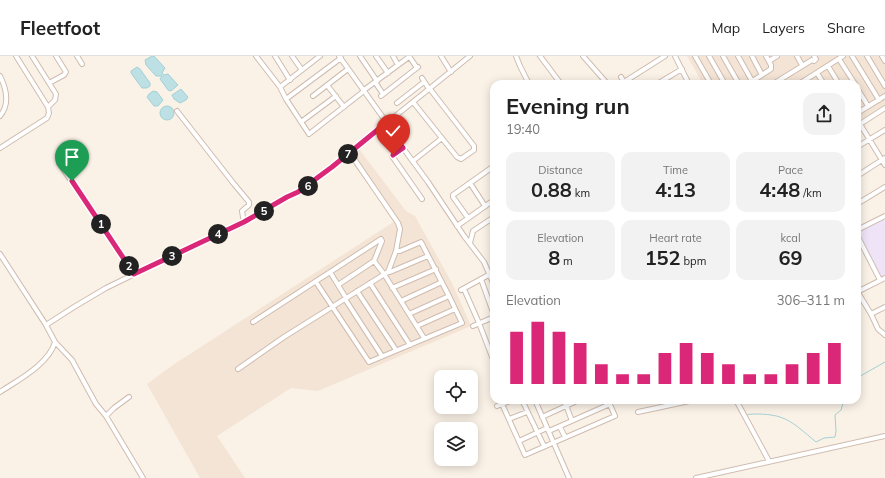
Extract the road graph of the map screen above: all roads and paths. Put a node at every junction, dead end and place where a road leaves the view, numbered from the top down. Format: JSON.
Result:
{"nodes":[{"id":1,"x":16,"y":56,"type":"edge"},
{"id":2,"x":32,"y":56,"type":"edge"},
{"id":3,"x":56,"y":56,"type":"edge"},
{"id":4,"x":77,"y":56,"type":"edge"},
{"id":5,"x":256,"y":56,"type":"edge"},
{"id":6,"x":275,"y":56,"type":"edge"},
{"id":7,"x":292,"y":56,"type":"edge"},
{"id":8,"x":320,"y":56,"type":"edge"},
{"id":9,"x":360,"y":56,"type":"edge"},
{"id":10,"x":376,"y":56,"type":"edge"},
{"id":11,"x":393,"y":56,"type":"edge"},
{"id":12,"x":409,"y":56,"type":"edge"},
{"id":13,"x":441,"y":56,"type":"edge"},
{"id":14,"x":470,"y":56,"type":"edge"},
{"id":15,"x":516,"y":56,"type":"edge"},
{"id":16,"x":540,"y":56,"type":"edge"},
{"id":17,"x":583,"y":56,"type":"edge"},
{"id":18,"x":665,"y":56,"type":"edge"},
{"id":19,"x":675,"y":56,"type":"edge"},
{"id":20,"x":695,"y":56,"type":"edge"},
{"id":21,"x":709,"y":56,"type":"edge"},
{"id":22,"x":723,"y":56,"type":"edge"},
{"id":23,"x":738,"y":56,"type":"edge"},
{"id":24,"x":752,"y":56,"type":"edge"},
{"id":25,"x":766,"y":56,"type":"edge"},
{"id":26,"x":777,"y":56,"type":"edge"},
{"id":27,"x":797,"y":56,"type":"edge"},
{"id":28,"x":852,"y":56,"type":"edge"},
{"id":29,"x":867,"y":56,"type":"edge"},
{"id":30,"x":882,"y":56,"type":"edge"},
{"id":31,"x":340,"y":57,"type":"edge"},
{"id":32,"x":815,"y":57,"type":"edge"},
{"id":33,"x":841,"y":57,"type":"edge"},
{"id":34,"x":769,"y":61,"type":"junction"},
{"id":35,"x":885,"y":61,"type":"edge"},
{"id":36,"x":82,"y":64,"type":"dead end"},
{"id":37,"x":398,"y":65,"type":"junction"},
{"id":38,"x":802,"y":65,"type":"junction"},
{"id":39,"x":828,"y":66,"type":"junction"},
{"id":40,"x":348,"y":68,"type":"junction"},
{"id":41,"x":682,"y":69,"type":"junction"},
{"id":42,"x":302,"y":70,"type":"junction"},
{"id":43,"x":452,"y":72,"type":"junction"},
{"id":44,"x":388,"y":73,"type":"junction"},
{"id":45,"x":817,"y":73,"type":"junction"},
{"id":46,"x":762,"y":75,"type":"junction"},
{"id":47,"x":0,"y":76,"type":"edge"},
{"id":48,"x":621,"y":77,"type":"dead end"},
{"id":49,"x":290,"y":80,"type":"junction"},
{"id":50,"x":527,"y":80,"type":"edge"},
{"id":51,"x":558,"y":80,"type":"edge"},
{"id":52,"x":603,"y":80,"type":"edge"},
{"id":53,"x":622,"y":80,"type":"edge"},
{"id":54,"x":629,"y":80,"type":"edge"},
{"id":55,"x":664,"y":80,"type":"edge"},
{"id":56,"x":687,"y":80,"type":"edge"},
{"id":57,"x":709,"y":80,"type":"edge"},
{"id":58,"x":723,"y":80,"type":"edge"},
{"id":59,"x":737,"y":80,"type":"edge"},
{"id":60,"x":751,"y":80,"type":"edge"},
{"id":61,"x":754,"y":80,"type":"edge"},
{"id":62,"x":779,"y":80,"type":"edge"},
{"id":63,"x":806,"y":80,"type":"edge"},
{"id":64,"x":821,"y":80,"type":"edge"},
{"id":65,"x":837,"y":80,"type":"edge"},
{"id":66,"x":853,"y":80,"type":"edge"},
{"id":67,"x":376,"y":82,"type":"junction"},
{"id":68,"x":49,"y":83,"type":"junction"},
{"id":69,"x":327,"y":85,"type":"junction"},
{"id":70,"x":885,"y":86,"type":"edge"},
{"id":71,"x":280,"y":87,"type":"junction"},
{"id":72,"x":430,"y":89,"type":"junction"},
{"id":73,"x":364,"y":91,"type":"junction"},
{"id":74,"x":861,"y":95,"type":"edge"},
{"id":75,"x":313,"y":96,"type":"dead end"},
{"id":76,"x":336,"y":96,"type":"junction"},
{"id":77,"x":885,"y":96,"type":"edge"},
{"id":78,"x":286,"y":99,"type":"junction"},
{"id":79,"x":879,"y":100,"type":"junction"},
{"id":80,"x":413,"y":102,"type":"junction"},
{"id":81,"x":868,"y":106,"type":"junction"},
{"id":82,"x":48,"y":107,"type":"junction"},
{"id":83,"x":344,"y":107,"type":"junction"},
{"id":84,"x":885,"y":108,"type":"edge"},
{"id":85,"x":402,"y":110,"type":"junction"},
{"id":86,"x":178,"y":111,"type":"dead end"},
{"id":87,"x":861,"y":111,"type":"edge"},
{"id":88,"x":0,"y":116,"type":"edge"},
{"id":89,"x":301,"y":122,"type":"junction"},
{"id":90,"x":387,"y":123,"type":"junction"},
{"id":91,"x":861,"y":123,"type":"edge"},
{"id":92,"x":861,"y":129,"type":"edge"},
{"id":93,"x":885,"y":130,"type":"edge"},
{"id":94,"x":442,"y":138,"type":"junction"},
{"id":95,"x":869,"y":140,"type":"junction"},
{"id":96,"x":861,"y":145,"type":"edge"},
{"id":97,"x":0,"y":148,"type":"edge"},
{"id":98,"x":403,"y":148,"type":"junction"},
{"id":99,"x":350,"y":152,"type":"junction"},
{"id":100,"x":884,"y":159,"type":"edge"},
{"id":101,"x":413,"y":160,"type":"junction"},
{"id":102,"x":59,"y":163,"type":"dead end"},
{"id":103,"x":885,"y":165,"type":"edge"},
{"id":104,"x":490,"y":169,"type":"edge"},
{"id":105,"x":861,"y":173,"type":"edge"},
{"id":106,"x":470,"y":183,"type":"junction"},
{"id":107,"x":885,"y":188,"type":"edge"},
{"id":108,"x":422,"y":200,"type":"dead end"},
{"id":109,"x":861,"y":202,"type":"edge"},
{"id":110,"x":490,"y":203,"type":"edge"},
{"id":111,"x":485,"y":206,"type":"junction"},
{"id":112,"x":885,"y":216,"type":"edge"},
{"id":113,"x":468,"y":218,"type":"junction"},
{"id":114,"x":490,"y":220,"type":"edge"},
{"id":115,"x":244,"y":222,"type":"junction"},
{"id":116,"x":457,"y":226,"type":"junction"},
{"id":117,"x":861,"y":228,"type":"edge"},
{"id":118,"x":861,"y":242,"type":"edge"},
{"id":119,"x":470,"y":243,"type":"junction"},
{"id":120,"x":396,"y":251,"type":"junction"},
{"id":121,"x":0,"y":254,"type":"edge"},
{"id":122,"x":428,"y":256,"type":"junction"},
{"id":123,"x":374,"y":261,"type":"junction"},
{"id":124,"x":436,"y":270,"type":"junction"},
{"id":125,"x":490,"y":270,"type":"edge"},
{"id":126,"x":330,"y":272,"type":"junction"},
{"id":127,"x":386,"y":273,"type":"junction"},
{"id":128,"x":134,"y":274,"type":"junction"},
{"id":129,"x":490,"y":274,"type":"edge"},
{"id":130,"x":481,"y":279,"type":"junction"},
{"id":131,"x":883,"y":279,"type":"edge"},
{"id":132,"x":316,"y":282,"type":"junction"},
{"id":133,"x":442,"y":282,"type":"junction"},
{"id":134,"x":370,"y":283,"type":"junction"},
{"id":135,"x":338,"y":285,"type":"junction"},
{"id":136,"x":392,"y":288,"type":"junction"},
{"id":137,"x":861,"y":289,"type":"edge"},
{"id":138,"x":357,"y":291,"type":"junction"},
{"id":139,"x":449,"y":296,"type":"junction"},
{"id":140,"x":861,"y":298,"type":"edge"},
{"id":141,"x":345,"y":299,"type":"junction"},
{"id":142,"x":401,"y":301,"type":"junction"},
{"id":143,"x":490,"y":305,"type":"edge"},
{"id":144,"x":332,"y":307,"type":"junction"},
{"id":145,"x":885,"y":307,"type":"edge"},
{"id":146,"x":455,"y":309,"type":"junction"},
{"id":147,"x":409,"y":314,"type":"junction"},
{"id":148,"x":871,"y":314,"type":"junction"},
{"id":149,"x":490,"y":318,"type":"edge"},
{"id":150,"x":253,"y":322,"type":"dead end"},
{"id":151,"x":479,"y":322,"type":"junction"},
{"id":152,"x":46,"y":325,"type":"junction"},
{"id":153,"x":417,"y":326,"type":"junction"},
{"id":154,"x":473,"y":326,"type":"dead end"},
{"id":155,"x":885,"y":336,"type":"edge"},
{"id":156,"x":424,"y":338,"type":"junction"},
{"id":157,"x":55,"y":342,"type":"junction"},
{"id":158,"x":410,"y":345,"type":"junction"},
{"id":159,"x":490,"y":347,"type":"edge"},
{"id":160,"x":396,"y":350,"type":"junction"},
{"id":161,"x":382,"y":356,"type":"junction"},
{"id":162,"x":238,"y":369,"type":"dead end"},
{"id":163,"x":0,"y":392,"type":"edge"},
{"id":164,"x":129,"y":397,"type":"dead end"},
{"id":165,"x":503,"y":404,"type":"edge"},
{"id":166,"x":524,"y":404,"type":"edge"},
{"id":167,"x":537,"y":404,"type":"edge"},
{"id":168,"x":570,"y":404,"type":"edge"},
{"id":169,"x":605,"y":404,"type":"edge"},
{"id":170,"x":610,"y":404,"type":"edge"},
{"id":171,"x":675,"y":404,"type":"edge"},
{"id":172,"x":738,"y":404,"type":"edge"},
{"id":173,"x":566,"y":406,"type":"junction"},
{"id":174,"x":528,"y":412,"type":"junction"},
{"id":175,"x":638,"y":412,"type":"dead end"},
{"id":176,"x":106,"y":416,"type":"junction"},
{"id":177,"x":542,"y":417,"type":"junction"},
{"id":178,"x":509,"y":419,"type":"junction"},
{"id":179,"x":572,"y":421,"type":"junction"},
{"id":180,"x":560,"y":427,"type":"junction"},
{"id":181,"x":548,"y":430,"type":"junction"},
{"id":182,"x":538,"y":432,"type":"junction"},
{"id":183,"x":885,"y":436,"type":"edge"},
{"id":184,"x":565,"y":437,"type":"junction"},
{"id":185,"x":519,"y":441,"type":"junction"},
{"id":186,"x":553,"y":442,"type":"junction"},
{"id":187,"x":544,"y":446,"type":"junction"},
{"id":188,"x":769,"y":461,"type":"junction"},
{"id":189,"x":143,"y":478,"type":"edge"},
{"id":190,"x":569,"y":478,"type":"edge"},
{"id":191,"x":696,"y":478,"type":"edge"}],
"edges":[{"from":1,"to":82,"type":"street"},
{"from":2,"to":68,"type":"street"},
{"from":3,"to":68,"type":"street"},
{"from":4,"to":36,"type":"street"},
{"from":5,"to":71,"type":"street"},
{"from":6,"to":49,"type":"street"},
{"from":7,"to":42,"type":"street"},
{"from":8,"to":42,"type":"street"},
{"from":9,"to":67,"type":"street"},
{"from":10,"to":44,"type":"street"},
{"from":11,"to":37,"type":"street"},
{"from":12,"to":37,"type":"street"},
{"from":12,"to":67,"type":"street"},
{"from":13,"to":43,"type":"street"},
{"from":14,"to":43,"type":"street"},
{"from":15,"to":50,"type":"street"},
{"from":16,"to":51,"type":"street"},
{"from":17,"to":52,"type":"street"},
{"from":18,"to":54,"type":"street"},
{"from":19,"to":41,"type":"street"},
{"from":20,"to":57,"type":"street"},
{"from":21,"to":58,"type":"street"},
{"from":22,"to":59,"type":"street"},
{"from":23,"to":60,"type":"street"},
{"from":24,"to":46,"type":"street"},
{"from":25,"to":34,"type":"street"},
{"from":26,"to":34,"type":"street"},
{"from":27,"to":38,"type":"street"},
{"from":28,"to":79,"type":"street"},
{"from":29,"to":70,"type":"street"},
{"from":30,"to":35,"type":"street"},
{"from":31,"to":40,"type":"street"},
{"from":31,"to":78,"type":"street"},
{"from":32,"to":38,"type":"street"},
{"from":33,"to":39,"type":"street"},
{"from":33,"to":66,"type":"street"},
{"from":34,"to":46,"type":"street"},
{"from":37,"to":44,"type":"street"},
{"from":38,"to":62,"type":"street"},
{"from":39,"to":45,"type":"street"},
{"from":39,"to":65,"type":"street"},
{"from":40,"to":69,"type":"street"},
{"from":40,"to":73,"type":"street"},
{"from":41,"to":55,"type":"street"},
{"from":41,"to":56,"type":"street"},
{"from":42,"to":49,"type":"street"},
{"from":43,"to":72,"type":"street"},
{"from":44,"to":67,"type":"street"},
{"from":45,"to":63,"type":"street"},
{"from":45,"to":64,"type":"street"},
{"from":46,"to":61,"type":"street"},
{"from":47,"to":88,"type":"street"},
{"from":48,"to":53,"type":"street"},
{"from":49,"to":71,"type":"street"},
{"from":67,"to":73,"type":"street"},
{"from":68,"to":82,"type":"street"},
{"from":69,"to":75,"type":"street"},
{"from":69,"to":76,"type":"street"},
{"from":71,"to":78,"type":"street"},
{"from":72,"to":80,"type":"street"},
{"from":72,"to":85,"type":"street"},
{"from":72,"to":94,"type":"street"},
{"from":73,"to":83,"type":"street"},
{"from":73,"to":90,"type":"street"},
{"from":74,"to":81,"type":"street"},
{"from":76,"to":83,"type":"street"},
{"from":76,"to":89,"type":"street"},
{"from":77,"to":79,"type":"street"},
{"from":78,"to":89,"type":"street"},
{"from":79,"to":81,"type":"street"},
{"from":80,"to":85,"type":"street"},
{"from":80,"to":94,"type":"street"},
{"from":81,"to":87,"type":"street"},
{"from":82,"to":97,"type":"street"},
{"from":83,"to":89,"type":"street"},
{"from":84,"to":91,"type":"street"},
{"from":85,"to":90,"type":"street"},
{"from":86,"to":115,"type":"street"},
{"from":90,"to":98,"type":"street"},
{"from":90,"to":99,"type":"street"},
{"from":92,"to":95,"type":"street"},
{"from":93,"to":95,"type":"street"},
{"from":94,"to":101,"type":"street"},
{"from":95,"to":96,"type":"street"},
{"from":95,"to":100,"type":"street"},
{"from":98,"to":101,"type":"street"},
{"from":98,"to":108,"type":"street"},
{"from":99,"to":115,"type":"street"},
{"from":99,"to":120,"type":"street"},
{"from":100,"to":103,"type":"street"},
{"from":100,"to":105,"type":"street"},
{"from":101,"to":116,"type":"street"},
{"from":102,"to":128,"type":"street"},
{"from":104,"to":106,"type":"street"},
{"from":106,"to":111,"type":"street"},
{"from":106,"to":113,"type":"street"},
{"from":107,"to":109,"type":"street"},
{"from":110,"to":111,"type":"street"},
{"from":111,"to":113,"type":"street"},
{"from":112,"to":117,"type":"street"},
{"from":113,"to":116,"type":"street"},
{"from":114,"to":119,"type":"street"},
{"from":115,"to":128,"type":"street"},
{"from":116,"to":119,"type":"street"},
{"from":118,"to":131,"type":"street"},
{"from":119,"to":125,"type":"street"},
{"from":120,"to":122,"type":"street"},
{"from":120,"to":127,"type":"street"},
{"from":121,"to":152,"type":"street"},
{"from":122,"to":124,"type":"street"},
{"from":122,"to":127,"type":"street"},
{"from":123,"to":126,"type":"street"},
{"from":123,"to":127,"type":"street"},
{"from":123,"to":135,"type":"street"},
{"from":124,"to":133,"type":"street"},
{"from":124,"to":136,"type":"street"},
{"from":126,"to":132,"type":"street"},
{"from":126,"to":135,"type":"street"},
{"from":127,"to":134,"type":"street"},
{"from":127,"to":136,"type":"street"},
{"from":128,"to":152,"type":"street"},
{"from":129,"to":130,"type":"street"},
{"from":130,"to":143,"type":"street"},
{"from":130,"to":151,"type":"street"},
{"from":131,"to":137,"type":"street"},
{"from":132,"to":144,"type":"street"},
{"from":132,"to":150,"type":"street"},
{"from":133,"to":139,"type":"street"},
{"from":133,"to":142,"type":"street"},
{"from":134,"to":138,"type":"street"},
{"from":134,"to":158,"type":"street"},
{"from":135,"to":141,"type":"street"},
{"from":136,"to":142,"type":"street"},
{"from":138,"to":141,"type":"street"},
{"from":138,"to":160,"type":"street"},
{"from":139,"to":146,"type":"street"},
{"from":139,"to":147,"type":"street"},
{"from":140,"to":148,"type":"street"},
{"from":141,"to":144,"type":"street"},
{"from":141,"to":161,"type":"street"},
{"from":142,"to":147,"type":"street"},
{"from":144,"to":161,"type":"street"},
{"from":144,"to":162,"type":"street"},
{"from":145,"to":148,"type":"street"},
{"from":146,"to":153,"type":"street"},
{"from":146,"to":156,"type":"street"},
{"from":147,"to":153,"type":"street"},
{"from":148,"to":155,"type":"street"},
{"from":149,"to":151,"type":"street"},
{"from":151,"to":154,"type":"street"},
{"from":151,"to":159,"type":"street"},
{"from":152,"to":157,"type":"street"},
{"from":153,"to":156,"type":"street"},
{"from":156,"to":158,"type":"street"},
{"from":157,"to":163,"type":"street"},
{"from":157,"to":176,"type":"street"},
{"from":158,"to":160,"type":"street"},
{"from":160,"to":161,"type":"street"},
{"from":164,"to":176,"type":"street"},
{"from":165,"to":178,"type":"street"},
{"from":166,"to":174,"type":"street"},
{"from":167,"to":177,"type":"street"},
{"from":168,"to":173,"type":"street"},
{"from":169,"to":179,"type":"street"},
{"from":170,"to":184,"type":"street"},
{"from":171,"to":175,"type":"street"},
{"from":172,"to":188,"type":"street"},
{"from":173,"to":177,"type":"street"},
{"from":173,"to":179,"type":"street"},
{"from":174,"to":178,"type":"street"},
{"from":174,"to":182,"type":"street"},
{"from":176,"to":189,"type":"street"},
{"from":177,"to":181,"type":"street"},
{"from":178,"to":185,"type":"street"},
{"from":179,"to":180,"type":"street"},
{"from":180,"to":181,"type":"street"},
{"from":180,"to":184,"type":"street"},
{"from":181,"to":182,"type":"street"},
{"from":181,"to":186,"type":"street"},
{"from":182,"to":185,"type":"street"},
{"from":182,"to":187,"type":"street"},
{"from":183,"to":188,"type":"street"},
{"from":184,"to":186,"type":"street"},
{"from":185,"to":187,"type":"street"},
{"from":186,"to":187,"type":"street"},
{"from":186,"to":190,"type":"street"},
{"from":188,"to":191,"type":"street"}]}
